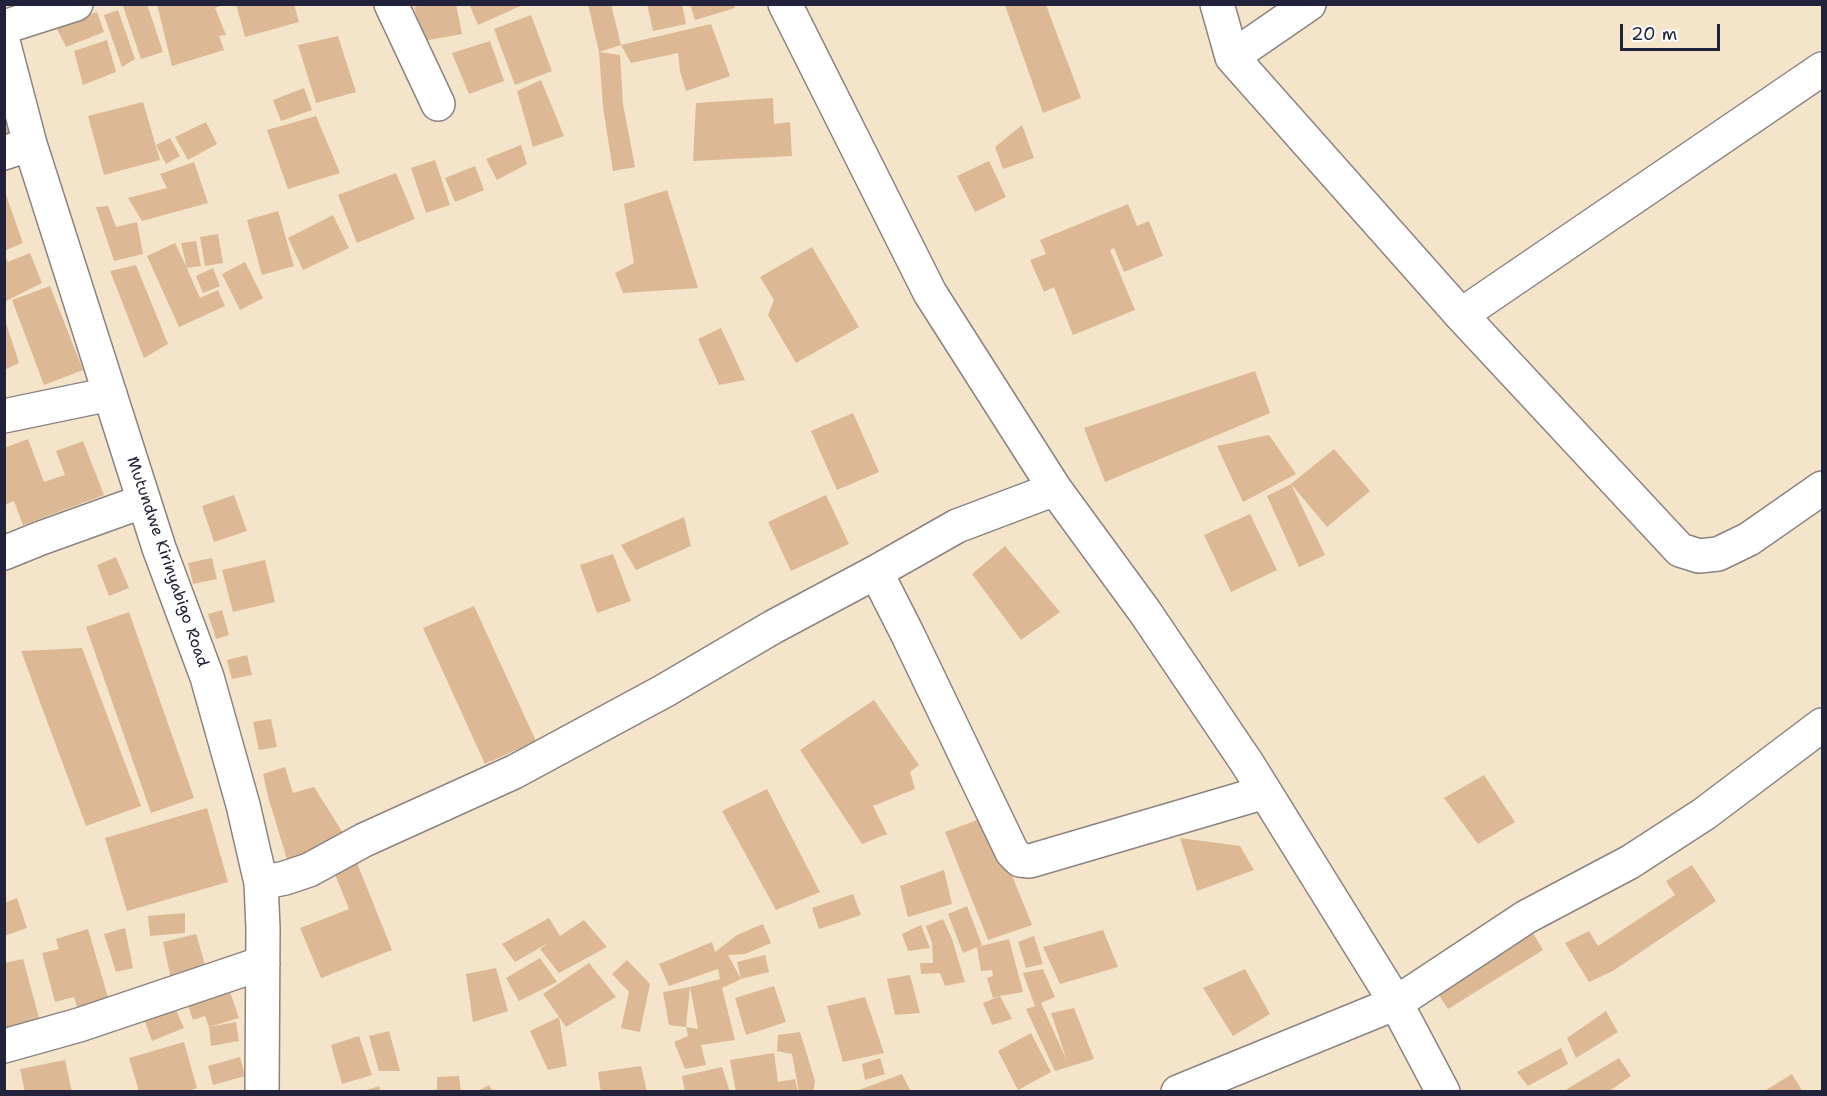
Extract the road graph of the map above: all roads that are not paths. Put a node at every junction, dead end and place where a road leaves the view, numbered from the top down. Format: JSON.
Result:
{"nodes":[{"id":1,"x":76,"y":4,"type":"edge"},
{"id":2,"x":391,"y":4,"type":"edge"},
{"id":3,"x":785,"y":4,"type":"edge"},
{"id":4,"x":1217,"y":4,"type":"edge"},
{"id":5,"x":1309,"y":4,"type":"edge"},
{"id":6,"x":4,"y":27,"type":"edge"},
{"id":7,"x":4,"y":45,"type":"edge"},
{"id":8,"x":1232,"y":57,"type":"junction"},
{"id":9,"x":1822,"y":69,"type":"edge"},
{"id":10,"x":438,"y":104,"type":"dead end"},
{"id":11,"x":17,"y":149,"type":"edge"},
{"id":12,"x":1461,"y":315,"type":"junction"},
{"id":13,"x":110,"y":394,"type":"junction"},
{"id":14,"x":4,"y":416,"type":"edge"},
{"id":15,"x":1822,"y":488,"type":"edge"},
{"id":16,"x":1055,"y":489,"type":"junction"},
{"id":17,"x":144,"y":501,"type":"junction"},
{"id":18,"x":4,"y":553,"type":"edge"},
{"id":19,"x":876,"y":572,"type":"junction"},
{"id":20,"x":1822,"y":725,"type":"edge"},
{"id":21,"x":1265,"y":792,"type":"junction"},
{"id":22,"x":261,"y":883,"type":"junction"},
{"id":23,"x":263,"y":963,"type":"junction"},
{"id":24,"x":1396,"y":1003,"type":"junction"},
{"id":25,"x":4,"y":1046,"type":"edge"},
{"id":26,"x":262,"y":1092,"type":"edge"},
{"id":27,"x":1178,"y":1092,"type":"edge"},
{"id":28,"x":1443,"y":1092,"type":"edge"}],
"edges":[{"from":1,"to":6,"type":"street"},
{"from":2,"to":10,"type":"street"},
{"from":3,"to":16,"type":"street"},
{"from":4,"to":8,"type":"street"},
{"from":5,"to":8,"type":"street"},
{"from":7,"to":11,"type":"street","name":"Mutundwe Kirinyabigo Road"},
{"from":8,"to":12,"type":"street"},
{"from":9,"to":12,"type":"street"},
{"from":11,"to":13,"type":"street","name":"Mutundwe Kirinyabigo Road"},
{"from":12,"to":15,"type":"street"},
{"from":13,"to":14,"type":"street"},
{"from":13,"to":17,"type":"street","name":"Mutundwe Kirinyabigo Road"},
{"from":16,"to":19,"type":"street"},
{"from":16,"to":21,"type":"street"},
{"from":17,"to":18,"type":"street"},
{"from":17,"to":22,"type":"street","name":"Mutundwe Kirinyabigo Road"},
{"from":19,"to":21,"type":"street"},
{"from":19,"to":22,"type":"street"},
{"from":20,"to":24,"type":"street"},
{"from":21,"to":24,"type":"street"},
{"from":22,"to":23,"type":"street","name":"Mutundwe Kirinyabigo Road"},
{"from":23,"to":25,"type":"street"},
{"from":23,"to":26,"type":"street","name":"Mutundwe Kirinyabigo Road"},
{"from":24,"to":27,"type":"street"},
{"from":24,"to":28,"type":"street"}]}
